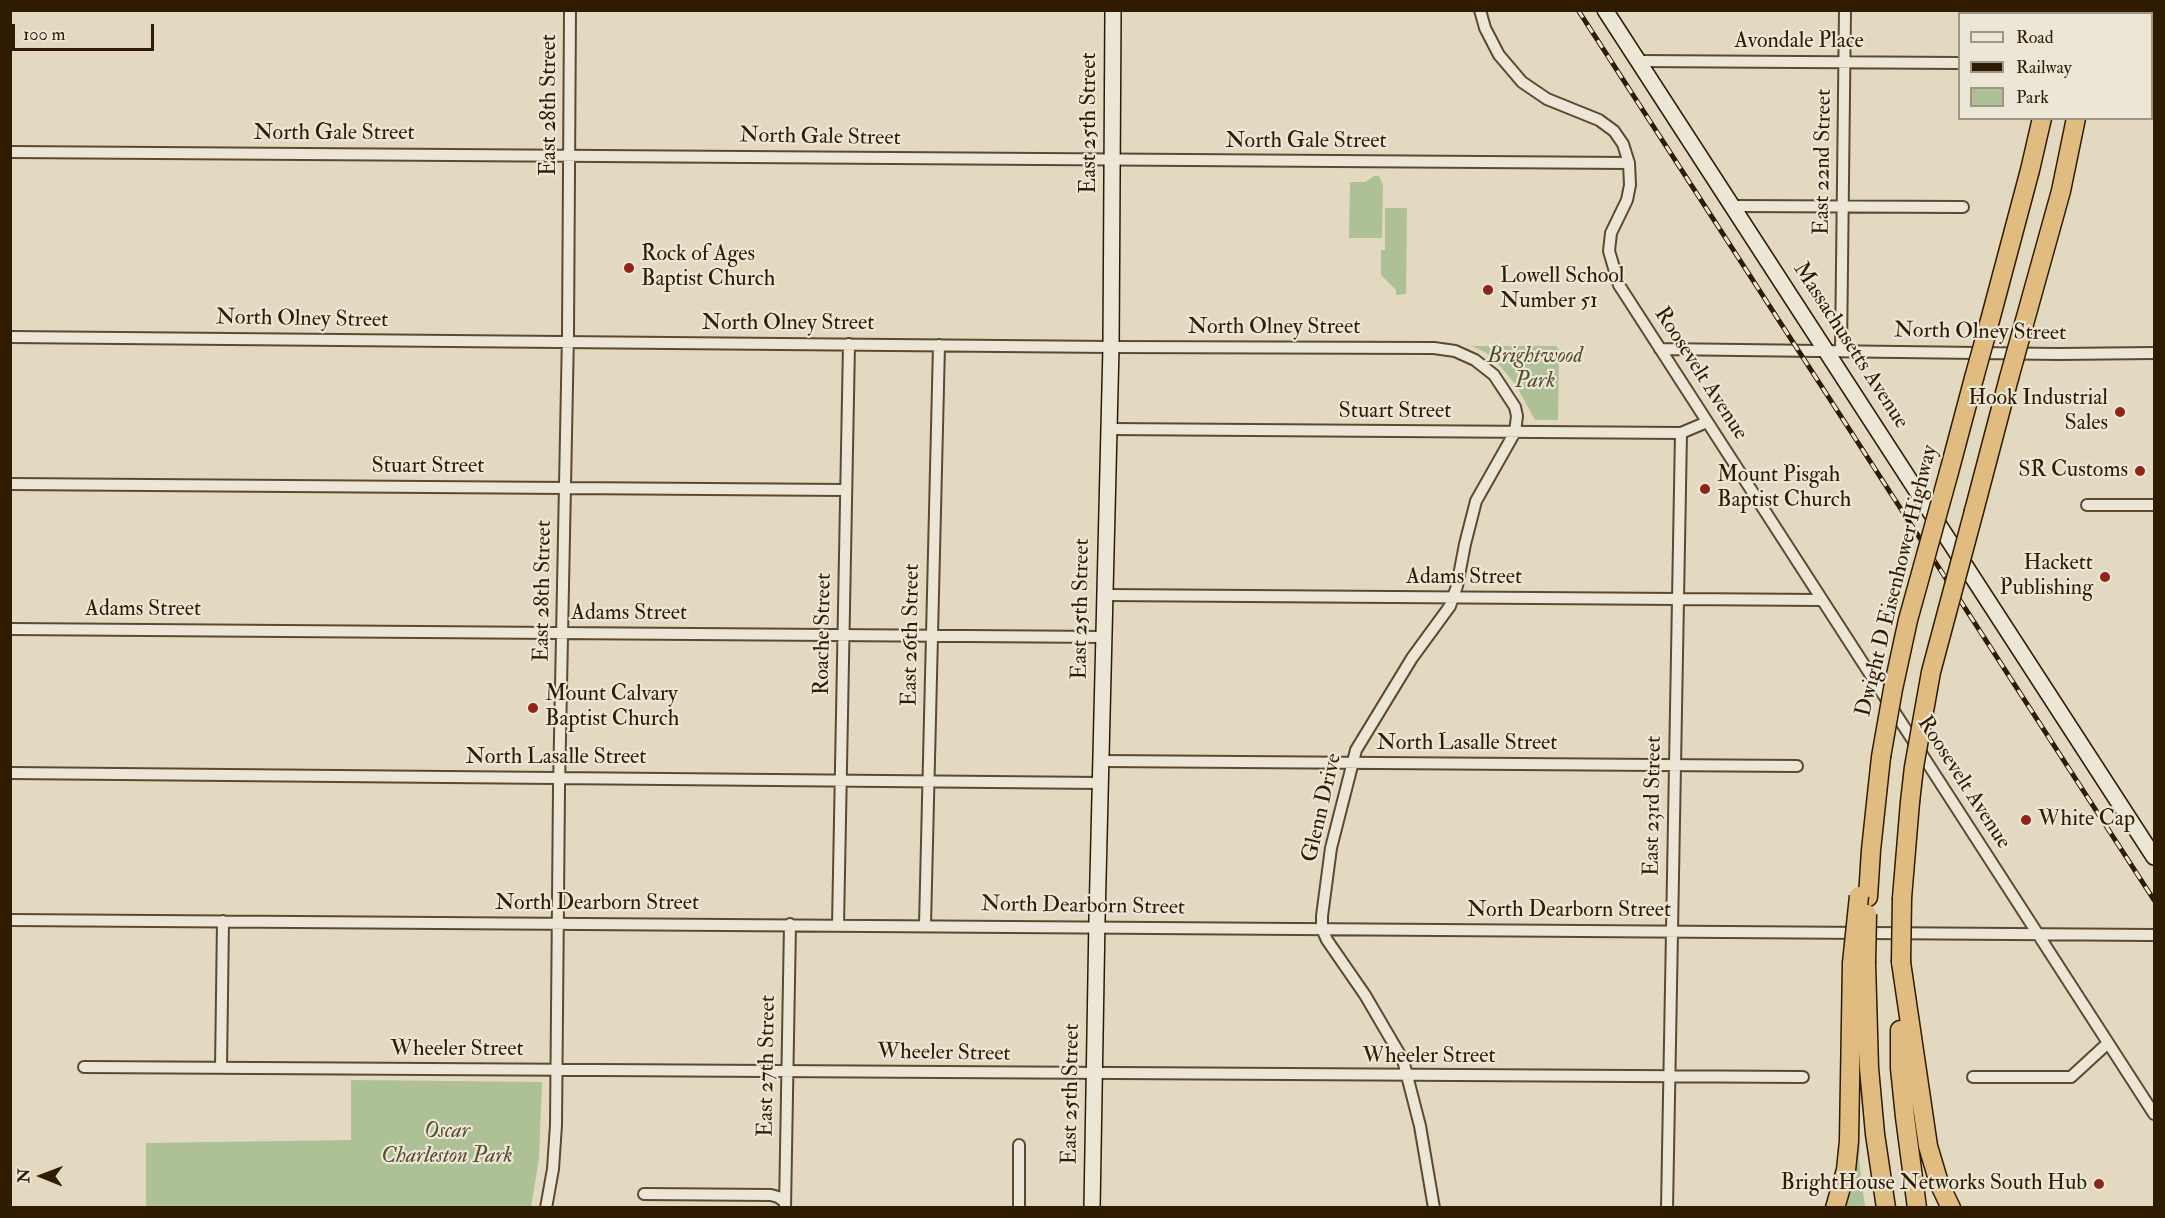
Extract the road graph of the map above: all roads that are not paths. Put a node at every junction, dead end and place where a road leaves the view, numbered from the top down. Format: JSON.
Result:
{"nodes":[{"id":1,"x":570,"y":10,"type":"edge"},
{"id":2,"x":1113,"y":10,"type":"edge"},
{"id":3,"x":1480,"y":10,"type":"edge"},
{"id":4,"x":1605,"y":10,"type":"edge"},
{"id":5,"x":1845,"y":10,"type":"edge"},
{"id":6,"x":1638,"y":61,"type":"junction"},
{"id":7,"x":1844,"y":62,"type":"junction"},
{"id":8,"x":1958,"y":63,"type":"edge"},
{"id":9,"x":2042,"y":120,"type":"edge"},
{"id":10,"x":2076,"y":120,"type":"edge"},
{"id":11,"x":10,"y":152,"type":"edge"},
{"id":12,"x":570,"y":156,"type":"junction"},
{"id":13,"x":1113,"y":161,"type":"junction"},
{"id":14,"x":1629,"y":163,"type":"junction"},
{"id":15,"x":1733,"y":206,"type":"junction"},
{"id":16,"x":1843,"y":206,"type":"junction"},
{"id":17,"x":1963,"y":207,"type":"dead end"},
{"id":18,"x":10,"y":337,"type":"edge"},
{"id":19,"x":568,"y":342,"type":"junction"},
{"id":20,"x":849,"y":344,"type":"junction"},
{"id":21,"x":939,"y":345,"type":"junction"},
{"id":22,"x":1111,"y":347,"type":"junction"},
{"id":23,"x":1660,"y":349,"type":"junction"},
{"id":24,"x":1834,"y":351,"type":"junction"},
{"id":25,"x":2154,"y":353,"type":"edge"},
{"id":26,"x":1707,"y":422,"type":"junction"},
{"id":27,"x":1109,"y":429,"type":"junction"},
{"id":28,"x":1515,"y":432,"type":"junction"},
{"id":29,"x":1681,"y":433,"type":"junction"},
{"id":30,"x":10,"y":484,"type":"edge"},
{"id":31,"x":565,"y":488,"type":"junction"},
{"id":32,"x":846,"y":490,"type":"junction"},
{"id":33,"x":2087,"y":505,"type":"dead end"},
{"id":34,"x":2154,"y":505,"type":"edge"},
{"id":35,"x":1105,"y":595,"type":"junction"},
{"id":36,"x":1453,"y":597,"type":"junction"},
{"id":37,"x":1678,"y":599,"type":"junction"},
{"id":38,"x":1822,"y":600,"type":"junction"},
{"id":39,"x":10,"y":629,"type":"edge"},
{"id":40,"x":563,"y":633,"type":"junction"},
{"id":41,"x":843,"y":635,"type":"junction"},
{"id":42,"x":932,"y":636,"type":"junction"},
{"id":43,"x":1104,"y":636,"type":"junction"},
{"id":44,"x":1102,"y":761,"type":"junction"},
{"id":45,"x":1351,"y":764,"type":"junction"},
{"id":46,"x":1674,"y":765,"type":"junction"},
{"id":47,"x":1797,"y":766,"type":"dead end"},
{"id":48,"x":10,"y":773,"type":"edge"},
{"id":49,"x":560,"y":778,"type":"junction"},
{"id":50,"x":840,"y":780,"type":"junction"},
{"id":51,"x":928,"y":781,"type":"junction"},
{"id":52,"x":1101,"y":783,"type":"junction"},
{"id":53,"x":2154,"y":857,"type":"edge"},
{"id":54,"x":10,"y":920,"type":"edge"},
{"id":55,"x":223,"y":921,"type":"junction"},
{"id":56,"x":558,"y":923,"type":"junction"},
{"id":57,"x":790,"y":924,"type":"junction"},
{"id":58,"x":838,"y":925,"type":"junction"},
{"id":59,"x":925,"y":925,"type":"junction"},
{"id":60,"x":1097,"y":927,"type":"junction"},
{"id":61,"x":1322,"y":929,"type":"junction"},
{"id":62,"x":1672,"y":931,"type":"junction"},
{"id":63,"x":2038,"y":934,"type":"junction"},
{"id":64,"x":2154,"y":935,"type":"edge"},
{"id":65,"x":1901,"y":962,"type":"junction"},
{"id":66,"x":1859,"y":963,"type":"junction"},
{"id":67,"x":2108,"y":1043,"type":"junction"},
{"id":68,"x":84,"y":1067,"type":"dead end"},
{"id":69,"x":221,"y":1068,"type":"junction"},
{"id":70,"x":556,"y":1070,"type":"junction"},
{"id":71,"x":787,"y":1072,"type":"junction"},
{"id":72,"x":1095,"y":1075,"type":"junction"},
{"id":73,"x":1408,"y":1076,"type":"junction"},
{"id":74,"x":1803,"y":1077,"type":"dead end"},
{"id":75,"x":1972,"y":1077,"type":"dead end"},
{"id":76,"x":1669,"y":1078,"type":"junction"},
{"id":77,"x":2154,"y":1114,"type":"edge"},
{"id":78,"x":1020,"y":1145,"type":"dead end"},
{"id":79,"x":644,"y":1194,"type":"dead end"},
{"id":80,"x":785,"y":1205,"type":"edge"},
{"id":81,"x":546,"y":1208,"type":"edge"},
{"id":82,"x":1019,"y":1208,"type":"edge"},
{"id":83,"x":1092,"y":1208,"type":"edge"},
{"id":84,"x":1434,"y":1208,"type":"edge"},
{"id":85,"x":1666,"y":1208,"type":"edge"},
{"id":86,"x":1835,"y":1208,"type":"edge"},
{"id":87,"x":1886,"y":1208,"type":"edge"},
{"id":88,"x":1917,"y":1208,"type":"edge"},
{"id":89,"x":1951,"y":1208,"type":"edge"}],
"edges":[{"from":1,"to":12,"type":"street","name":"East 28th Street"},
{"from":2,"to":13,"type":"street","name":"East 25th Street"},
{"from":3,"to":14,"type":"street","name":"Roosevelt Avenue"},
{"from":4,"to":6,"type":"street","name":"Massachusetts Avenue"},
{"from":5,"to":7,"type":"street","name":"East 22nd Street"},
{"from":6,"to":7,"type":"street","name":"Avondale Place"},
{"from":6,"to":15,"type":"street","name":"Massachusetts Avenue"},
{"from":7,"to":8,"type":"street","name":"Avondale Place"},
{"from":7,"to":16,"type":"street","name":"East 22nd Street"},
{"from":9,"to":66,"type":"highway","name":"Dwight D Eisenhower Highway","bridge":true},
{"from":10,"to":65,"type":"highway","bridge":true},
{"from":11,"to":12,"type":"street","name":"North Gale Street"},
{"from":12,"to":13,"type":"street","name":"North Gale Street"},
{"from":12,"to":19,"type":"street","name":"East 28th Street"},
{"from":13,"to":14,"type":"street","name":"North Gale Street"},
{"from":13,"to":22,"type":"street","name":"East 25th Street"},
{"from":14,"to":23,"type":"street","name":"Roosevelt Avenue"},
{"from":15,"to":16,"type":"street"},
{"from":15,"to":24,"type":"street","name":"Massachusetts Avenue"},
{"from":16,"to":17,"type":"street"},
{"from":16,"to":24,"type":"street","name":"East 22nd Street"},
{"from":18,"to":19,"type":"street","name":"North Olney Street"},
{"from":19,"to":20,"type":"street","name":"North Olney Street"},
{"from":19,"to":31,"type":"street","name":"East 28th Street"},
{"from":20,"to":21,"type":"street","name":"North Olney Street"},
{"from":20,"to":32,"type":"street","name":"Roache Street"},
{"from":21,"to":22,"type":"street","name":"North Olney Street"},
{"from":21,"to":42,"type":"street","name":"East 26th Street"},
{"from":22,"to":27,"type":"street","name":"East 25th Street"},
{"from":22,"to":28,"type":"street","name":"North Olney Street"},
{"from":23,"to":24,"type":"street","name":"North Olney Street"},
{"from":23,"to":26,"type":"street","name":"Roosevelt Avenue"},
{"from":24,"to":25,"type":"street","name":"North Olney Street"},
{"from":24,"to":53,"type":"street","name":"Massachusetts Avenue"},
{"from":26,"to":29,"type":"street"},
{"from":26,"to":38,"type":"street","name":"Roosevelt Avenue"},
{"from":27,"to":28,"type":"street","name":"Stuart Street"},
{"from":27,"to":35,"type":"street","name":"East 25th Street"},
{"from":28,"to":29,"type":"street","name":"Stuart Street"},
{"from":28,"to":36,"type":"street","name":"Glenn Drive"},
{"from":29,"to":37,"type":"street","name":"East 23rd Street"},
{"from":30,"to":31,"type":"street","name":"Stuart Street"},
{"from":31,"to":32,"type":"street","name":"Stuart Street"},
{"from":31,"to":40,"type":"street","name":"East 28th Street"},
{"from":32,"to":41,"type":"street","name":"Roache Street"},
{"from":33,"to":34,"type":"street"},
{"from":35,"to":36,"type":"street","name":"Adams Street"},
{"from":35,"to":43,"type":"street","name":"East 25th Street"},
{"from":36,"to":37,"type":"street","name":"Adams Street"},
{"from":36,"to":45,"type":"street","name":"Glenn Drive"},
{"from":37,"to":38,"type":"street","name":"Adams Street"},
{"from":37,"to":46,"type":"street","name":"East 23rd Street"},
{"from":38,"to":63,"type":"street","name":"Roosevelt Avenue"},
{"from":39,"to":40,"type":"street","name":"Adams Street"},
{"from":40,"to":41,"type":"street","name":"Adams Street"},
{"from":40,"to":49,"type":"street","name":"East 28th Street"},
{"from":41,"to":42,"type":"street","name":"Adams Street"},
{"from":41,"to":50,"type":"street","name":"Roache Street"},
{"from":42,"to":43,"type":"street","name":"Adams Street"},
{"from":42,"to":51,"type":"street","name":"East 26th Street"},
{"from":43,"to":44,"type":"street","name":"East 25th Street"},
{"from":44,"to":45,"type":"street","name":"North Lasalle Street"},
{"from":44,"to":52,"type":"street","name":"East 25th Street"},
{"from":45,"to":46,"type":"street","name":"North Lasalle Street"},
{"from":45,"to":61,"type":"street","name":"Glenn Drive"},
{"from":46,"to":47,"type":"street","name":"North Lasalle Street"},
{"from":46,"to":62,"type":"street","name":"East 23rd Street"},
{"from":48,"to":49,"type":"street","name":"North Lasalle Street"},
{"from":49,"to":50,"type":"street","name":"North Lasalle Street"},
{"from":49,"to":56,"type":"street","name":"East 28th Street"},
{"from":50,"to":51,"type":"street","name":"North Lasalle Street"},
{"from":50,"to":58,"type":"street","name":"Roache Street"},
{"from":51,"to":52,"type":"street","name":"North Lasalle Street"},
{"from":51,"to":59,"type":"street","name":"East 26th Street"},
{"from":52,"to":60,"type":"street","name":"East 25th Street"},
{"from":54,"to":55,"type":"street","name":"North Dearborn Street"},
{"from":55,"to":56,"type":"street","name":"North Dearborn Street"},
{"from":55,"to":69,"type":"street"},
{"from":56,"to":57,"type":"street","name":"North Dearborn Street"},
{"from":56,"to":70,"type":"street","name":"East 28th Street"},
{"from":57,"to":58,"type":"street","name":"North Dearborn Street"},
{"from":57,"to":71,"type":"street","name":"East 27th Street"},
{"from":58,"to":59,"type":"street","name":"North Dearborn Street"},
{"from":59,"to":60,"type":"street","name":"North Dearborn Street"},
{"from":60,"to":61,"type":"street","name":"North Dearborn Street"},
{"from":60,"to":72,"type":"street","name":"East 25th Street"},
{"from":61,"to":62,"type":"street","name":"North Dearborn Street"},
{"from":61,"to":73,"type":"street"},
{"from":62,"to":63,"type":"street","name":"North Dearborn Street"},
{"from":62,"to":76,"type":"street","name":"East 23rd Street"},
{"from":63,"to":64,"type":"street","name":"North Dearborn Street"},
{"from":63,"to":67,"type":"street","name":"Roosevelt Avenue"},
{"from":65,"to":88,"type":"highway"},
{"from":65,"to":89,"type":"highway"},
{"from":66,"to":86,"type":"highway"},
{"from":66,"to":87,"type":"highway","name":"Dwight D Eisenhower Highway"},
{"from":67,"to":75,"type":"street"},
{"from":67,"to":77,"type":"street","name":"Roosevelt Avenue"},
{"from":68,"to":69,"type":"street","name":"Wheeler Street"},
{"from":69,"to":70,"type":"street","name":"Wheeler Street"},
{"from":70,"to":71,"type":"street","name":"Wheeler Street"},
{"from":70,"to":81,"type":"street","name":"East 28th Street"},
{"from":71,"to":72,"type":"street","name":"Wheeler Street"},
{"from":71,"to":80,"type":"street","name":"East 27th Street"},
{"from":72,"to":73,"type":"street","name":"Wheeler Street"},
{"from":72,"to":83,"type":"street","name":"East 25th Street"},
{"from":73,"to":76,"type":"street","name":"Wheeler Street"},
{"from":73,"to":84,"type":"street"},
{"from":74,"to":76,"type":"street","name":"Wheeler Street"},
{"from":76,"to":85,"type":"street","name":"East 23rd Street"},
{"from":78,"to":82,"type":"street"},
{"from":79,"to":80,"type":"street"}]}
